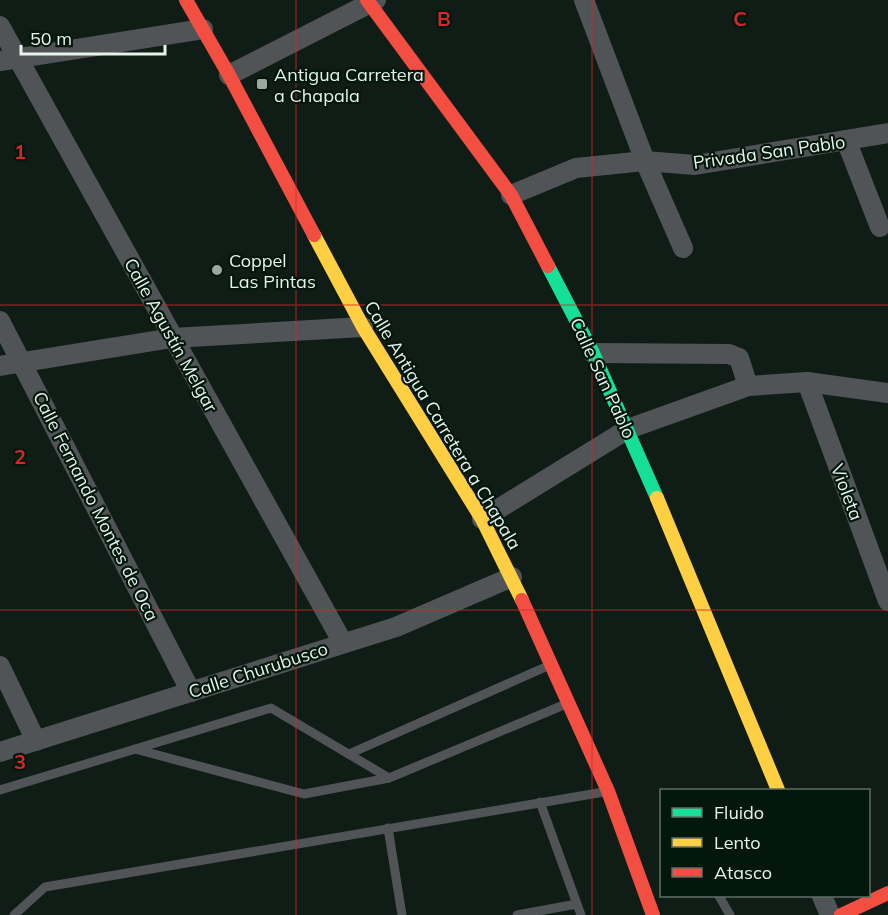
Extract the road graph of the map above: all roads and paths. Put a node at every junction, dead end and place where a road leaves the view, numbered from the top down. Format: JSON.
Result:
{"nodes":[{"id":1,"x":186,"y":0,"type":"edge"},
{"id":2,"x":584,"y":0,"type":"edge"},
{"id":3,"x":370,"y":1,"type":"edge"},
{"id":4,"x":0,"y":26,"type":"edge"},
{"id":5,"x":202,"y":29,"type":"junction"},
{"id":6,"x":9,"y":60,"type":"edge"},
{"id":7,"x":229,"y":75,"type":"junction"},
{"id":8,"x":888,"y":133,"type":"edge"},
{"id":9,"x":846,"y":140,"type":"junction"},
{"id":10,"x":645,"y":161,"type":"junction"},
{"id":11,"x":511,"y":195,"type":"junction"},
{"id":12,"x":880,"y":227,"type":"dead end"},
{"id":13,"x":683,"y":248,"type":"dead end"},
{"id":14,"x":0,"y":321,"type":"edge"},
{"id":15,"x":363,"y":327,"type":"junction"},
{"id":16,"x":172,"y":338,"type":"junction"},
{"id":17,"x":593,"y":353,"type":"junction"},
{"id":18,"x":23,"y":362,"type":"junction"},
{"id":19,"x":0,"y":366,"type":"edge"},
{"id":20,"x":807,"y":382,"type":"junction"},
{"id":21,"x":748,"y":386,"type":"junction"},
{"id":22,"x":888,"y":393,"type":"edge"},
{"id":23,"x":628,"y":429,"type":"junction"},
{"id":24,"x":482,"y":519,"type":"junction"},
{"id":25,"x":512,"y":577,"type":"junction"},
{"id":26,"x":888,"y":601,"type":"edge"},
{"id":27,"x":343,"y":643,"type":"junction"},
{"id":28,"x":553,"y":664,"type":"junction"},
{"id":29,"x":0,"y":666,"type":"edge"},
{"id":30,"x":190,"y":692,"type":"junction"},
{"id":31,"x":569,"y":702,"type":"junction"},
{"id":32,"x":36,"y":741,"type":"junction"},
{"id":33,"x":135,"y":749,"type":"junction"},
{"id":34,"x":0,"y":752,"type":"edge"},
{"id":35,"x":349,"y":754,"type":"junction"},
{"id":36,"x":389,"y":778,"type":"junction"},
{"id":37,"x":778,"y":789,"type":"edge"},
{"id":38,"x":0,"y":790,"type":"edge"},
{"id":39,"x":608,"y":791,"type":"junction"},
{"id":40,"x":540,"y":802,"type":"junction"},
{"id":41,"x":388,"y":828,"type":"junction"},
{"id":42,"x":888,"y":893,"type":"edge"},
{"id":43,"x":720,"y":897,"type":"edge"},
{"id":44,"x":822,"y":897,"type":"edge"},
{"id":45,"x":577,"y":904,"type":"junction"},
{"id":46,"x":14,"y":915,"type":"edge"},
{"id":47,"x":402,"y":915,"type":"edge"},
{"id":48,"x":517,"y":915,"type":"edge"},
{"id":49,"x":581,"y":915,"type":"edge"},
{"id":50,"x":653,"y":915,"type":"edge"},
{"id":51,"x":730,"y":915,"type":"edge"},
{"id":52,"x":830,"y":915,"type":"edge"},
{"id":53,"x":841,"y":915,"type":"edge"}],
"edges":[{"from":1,"to":5,"type":"main road","name":"Calle Antigua Carretera a Chapala"},
{"from":2,"to":10,"type":"street"},
{"from":3,"to":7,"type":"street"},
{"from":3,"to":11,"type":"main road","name":"Calle San Pablo"},
{"from":4,"to":6,"type":"street","name":"Calle Agustín Melgar"},
{"from":5,"to":6,"type":"street"},
{"from":5,"to":7,"type":"main road","name":"Calle Antigua Carretera a Chapala"},
{"from":6,"to":16,"type":"street","name":"Calle Agustín Melgar"},
{"from":7,"to":15,"type":"main road","name":"Calle Antigua Carretera a Chapala"},
{"from":8,"to":9,"type":"street","name":"Privada San Pablo"},
{"from":9,"to":10,"type":"street","name":"Privada San Pablo"},
{"from":9,"to":12,"type":"street"},
{"from":10,"to":11,"type":"street","name":"Privada San Pablo"},
{"from":10,"to":13,"type":"street"},
{"from":11,"to":17,"type":"main road","name":"Calle San Pablo"},
{"from":14,"to":18,"type":"street","name":"Calle Fernando Montes de Oca"},
{"from":15,"to":16,"type":"street"},
{"from":15,"to":24,"type":"main road","name":"Calle Antigua Carretera a Chapala"},
{"from":16,"to":18,"type":"street"},
{"from":16,"to":27,"type":"street","name":"Calle Agustín Melgar"},
{"from":17,"to":21,"type":"street"},
{"from":17,"to":23,"type":"main road","name":"Calle San Pablo"},
{"from":18,"to":19,"type":"street"},
{"from":18,"to":30,"type":"street","name":"Calle Fernando Montes de Oca"},
{"from":20,"to":21,"type":"street"},
{"from":20,"to":22,"type":"street"},
{"from":20,"to":26,"type":"street","name":"Violeta"},
{"from":21,"to":23,"type":"street"},
{"from":23,"to":24,"type":"street"},
{"from":23,"to":37,"type":"main road","name":"Calle San Pablo"},
{"from":24,"to":25,"type":"main road","name":"Calle Antigua Carretera a Chapala"},
{"from":25,"to":27,"type":"street","name":"Calle Churubusco"},
{"from":25,"to":28,"type":"main road","name":"Calle Antigua Carretera a Chapala"},
{"from":27,"to":30,"type":"street","name":"Calle Churubusco"},
{"from":28,"to":31,"type":"main road","name":"Calle Antigua Carretera a Chapala"},
{"from":28,"to":35,"type":"lane"},
{"from":29,"to":32,"type":"street"},
{"from":30,"to":32,"type":"street","name":"Calle Churubusco"},
{"from":31,"to":36,"type":"lane"},
{"from":31,"to":39,"type":"main road","name":"Calle Antigua Carretera a Chapala"},
{"from":32,"to":34,"type":"street","name":"Calle Churubusco"},
{"from":33,"to":35,"type":"lane"},
{"from":33,"to":36,"type":"lane"},
{"from":33,"to":38,"type":"lane"},
{"from":35,"to":36,"type":"lane"},
{"from":39,"to":40,"type":"lane"},
{"from":39,"to":50,"type":"main road","name":"Calle Antigua Carretera a Chapala"},
{"from":40,"to":41,"type":"lane"},
{"from":40,"to":45,"type":"lane"},
{"from":41,"to":46,"type":"lane"},
{"from":41,"to":47,"type":"lane"},
{"from":42,"to":53,"type":"main road"},
{"from":43,"to":51,"type":"lane"},
{"from":44,"to":52,"type":"street"},
{"from":45,"to":48,"type":"lane"},
{"from":45,"to":49,"type":"lane"}]}
